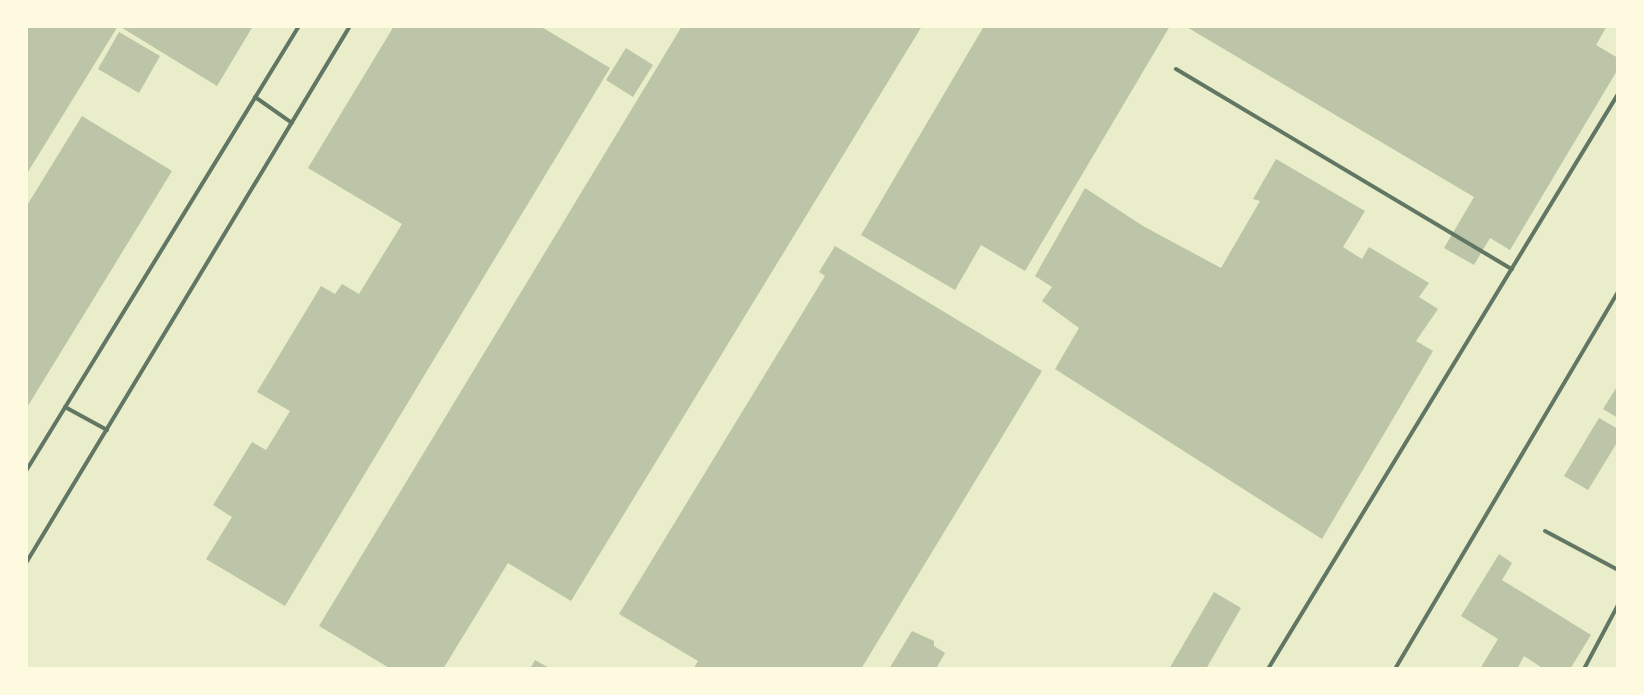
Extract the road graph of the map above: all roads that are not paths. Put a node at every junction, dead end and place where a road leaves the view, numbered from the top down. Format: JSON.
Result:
{"nodes":[{"id":1,"x":299,"y":26,"type":"edge"},
{"id":2,"x":350,"y":26,"type":"edge"},
{"id":3,"x":1176,"y":70,"type":"dead end"},
{"id":4,"x":1618,"y":94,"type":"edge"},
{"id":5,"x":256,"y":97,"type":"junction"},
{"id":6,"x":292,"y":124,"type":"junction"},
{"id":7,"x":1512,"y":269,"type":"junction"},
{"id":8,"x":1618,"y":292,"type":"edge"},
{"id":9,"x":65,"y":407,"type":"junction"},
{"id":10,"x":107,"y":430,"type":"junction"},
{"id":11,"x":26,"y":471,"type":"edge"},
{"id":12,"x":1545,"y":531,"type":"dead end"},
{"id":13,"x":26,"y":563,"type":"edge"},
{"id":14,"x":1618,"y":570,"type":"edge"},
{"id":15,"x":1618,"y":605,"type":"edge"},
{"id":16,"x":1268,"y":669,"type":"edge"},
{"id":17,"x":1395,"y":669,"type":"edge"},
{"id":18,"x":1584,"y":669,"type":"edge"}],
"edges":[{"from":1,"to":5,"type":"lane"},
{"from":2,"to":6,"type":"lane"},
{"from":3,"to":7,"type":"lane"},
{"from":4,"to":7,"type":"lane"},
{"from":5,"to":6,"type":"lane"},
{"from":5,"to":9,"type":"lane"},
{"from":6,"to":10,"type":"lane"},
{"from":7,"to":16,"type":"lane"},
{"from":8,"to":17,"type":"lane"},
{"from":9,"to":10,"type":"lane"},
{"from":9,"to":11,"type":"lane"},
{"from":10,"to":13,"type":"lane"},
{"from":12,"to":14,"type":"lane"},
{"from":15,"to":18,"type":"lane"}]}
